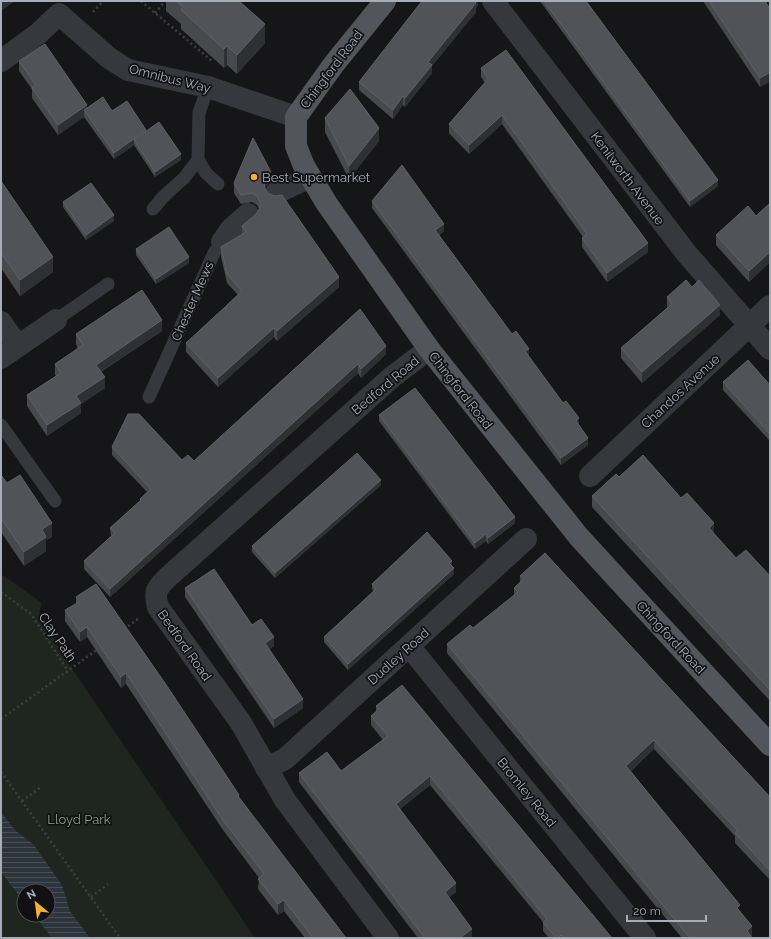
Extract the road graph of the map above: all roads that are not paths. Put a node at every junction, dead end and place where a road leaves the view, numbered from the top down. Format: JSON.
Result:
{"nodes":[{"id":1,"x":385,"y":1,"type":"edge"},
{"id":2,"x":493,"y":1,"type":"edge"},
{"id":3,"x":63,"y":8,"type":"edge"},
{"id":4,"x":1,"y":61,"type":"edge"},
{"id":5,"x":208,"y":87,"type":"junction"},
{"id":6,"x":296,"y":117,"type":"junction"},
{"id":7,"x":198,"y":160,"type":"junction"},
{"id":8,"x":310,"y":177,"type":"junction"},
{"id":9,"x":218,"y":184,"type":"dead end"},
{"id":10,"x":276,"y":193,"type":"dead end"},
{"id":11,"x":153,"y":209,"type":"dead end"},
{"id":12,"x":248,"y":214,"type":"dead end"},
{"id":13,"x":222,"y":242,"type":"joint"},
{"id":14,"x":108,"y":284,"type":"dead end"},
{"id":15,"x":770,"y":306,"type":"edge"},
{"id":16,"x":56,"y":320,"type":"joint"},
{"id":17,"x":1,"y":322,"type":"edge"},
{"id":18,"x":749,"y":325,"type":"junction"},
{"id":19,"x":429,"y":349,"type":"junction"},
{"id":20,"x":770,"y":349,"type":"edge"},
{"id":21,"x":9,"y":352,"type":"edge"},
{"id":22,"x":149,"y":397,"type":"dead end"},
{"id":23,"x":1,"y":425,"type":"edge"},
{"id":24,"x":590,"y":476,"type":"dead end"},
{"id":25,"x":55,"y":501,"type":"dead end"},
{"id":26,"x":526,"y":539,"type":"dead end"},
{"id":27,"x":409,"y":646,"type":"junction"},
{"id":28,"x":770,"y":745,"type":"edge"},
{"id":29,"x":266,"y":768,"type":"junction"},
{"id":30,"x":388,"y":938,"type":"edge"},
{"id":31,"x":645,"y":938,"type":"edge"}],
"edges":[{"from":1,"to":6,"type":"main road","name":"Chingford Road"},
{"from":2,"to":18,"type":"street","name":"Kenilworth Avenue"},
{"from":3,"to":4,"type":"street","name":"Omnibus Way"},
{"from":3,"to":5,"type":"street","name":"Omnibus Way"},
{"from":5,"to":6,"type":"street","name":"Omnibus Way"},
{"from":5,"to":7,"type":"lane"},
{"from":6,"to":8,"type":"main road","name":"Chingford Road"},
{"from":7,"to":9,"type":"lane"},
{"from":7,"to":11,"type":"lane"},
{"from":8,"to":10,"type":"street"},
{"from":8,"to":19,"type":"main road","name":"Chingford Road"},
{"from":12,"to":13,"type":"street","name":"Chester Mews"},
{"from":13,"to":22,"type":"lane","name":"Chester Mews"},
{"from":14,"to":16,"type":"lane"},
{"from":15,"to":18,"type":"street","name":"Chandos Avenue"},
{"from":16,"to":21,"type":"street"},
{"from":17,"to":21,"type":"street"},
{"from":18,"to":20,"type":"street","name":"Kenilworth Avenue"},
{"from":18,"to":24,"type":"street","name":"Chandos Avenue"},
{"from":19,"to":28,"type":"main road","name":"Chingford Road"},
{"from":19,"to":29,"type":"street","name":"Bedford Road"},
{"from":23,"to":25,"type":"lane"},
{"from":26,"to":27,"type":"street","name":"Dudley Road"},
{"from":27,"to":29,"type":"street","name":"Dudley Road"},
{"from":27,"to":31,"type":"street","name":"Bromley Road"},
{"from":29,"to":30,"type":"street","name":"Bedford Road"}]}
